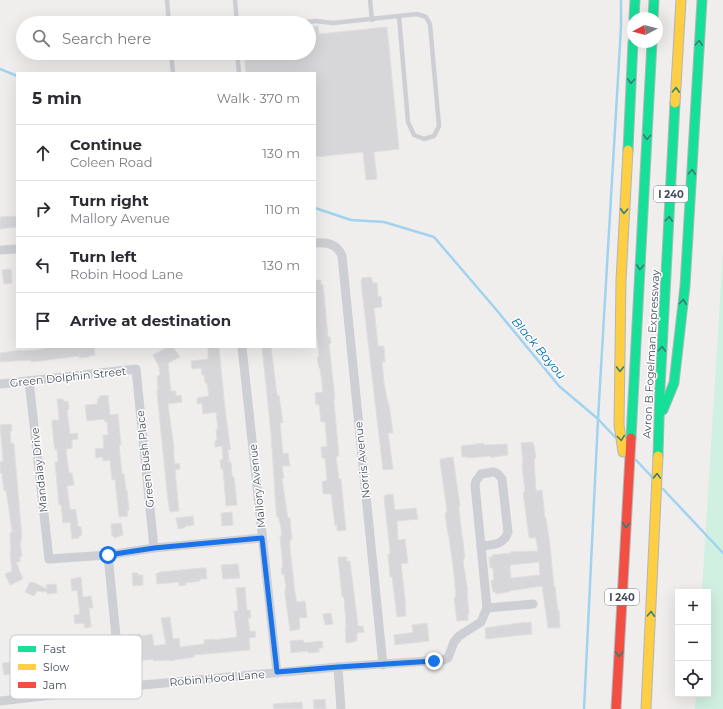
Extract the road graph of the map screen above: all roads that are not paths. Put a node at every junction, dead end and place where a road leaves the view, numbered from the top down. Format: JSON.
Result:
{"nodes":[{"id":1,"x":166,"y":0,"type":"edge"},
{"id":2,"x":234,"y":0,"type":"edge"},
{"id":3,"x":370,"y":0,"type":"edge"},
{"id":4,"x":634,"y":0,"type":"edge"},
{"id":5,"x":654,"y":0,"type":"edge"},
{"id":6,"x":680,"y":0,"type":"edge"},
{"id":7,"x":702,"y":0,"type":"edge"},
{"id":8,"x":634,"y":12,"type":"edge"},
{"id":9,"x":653,"y":12,"type":"edge"},
{"id":10,"x":168,"y":16,"type":"edge"},
{"id":11,"x":236,"y":16,"type":"edge"},
{"id":12,"x":399,"y":16,"type":"junction"},
{"id":13,"x":372,"y":20,"type":"junction"},
{"id":14,"x":316,"y":21,"type":"edge"},
{"id":15,"x":633,"y":48,"type":"edge"},
{"id":16,"x":652,"y":48,"type":"edge"},
{"id":17,"x":172,"y":60,"type":"edge"},
{"id":18,"x":238,"y":60,"type":"edge"},
{"id":19,"x":173,"y":72,"type":"edge"},
{"id":20,"x":239,"y":72,"type":"edge"},
{"id":21,"x":316,"y":243,"type":"edge"},
{"id":22,"x":16,"y":249,"type":"edge"},
{"id":23,"x":0,"y":250,"type":"edge"},
{"id":24,"x":242,"y":348,"type":"edge"},
{"id":25,"x":136,"y":369,"type":"joint"},
{"id":26,"x":29,"y":381,"type":"junction"},
{"id":27,"x":0,"y":384,"type":"edge"},
{"id":28,"x":659,"y":419,"type":"junction"},
{"id":29,"x":628,"y":486,"type":"junction"},
{"id":30,"x":262,"y":538,"type":"junction"},
{"id":31,"x":481,"y":546,"type":"junction"},
{"id":32,"x":154,"y":548,"type":"junction"},
{"id":33,"x":108,"y":555,"type":"junction"},
{"id":34,"x":533,"y":604,"type":"dead end"},
{"id":35,"x":487,"y":608,"type":"junction"},
{"id":36,"x":116,"y":635,"type":"edge"},
{"id":37,"x":383,"y":664,"type":"junction"},
{"id":38,"x":338,"y":667,"type":"junction"},
{"id":39,"x":277,"y":672,"type":"junction"},
{"id":40,"x":142,"y":685,"type":"edge"},
{"id":41,"x":17,"y":699,"type":"edge"},
{"id":42,"x":0,"y":701,"type":"edge"},
{"id":43,"x":341,"y":709,"type":"edge"},
{"id":44,"x":616,"y":709,"type":"edge"},
{"id":45,"x":646,"y":709,"type":"edge"}],
"edges":[{"from":1,"to":10,"type":"lane"},
{"from":2,"to":11,"type":"lane"},
{"from":3,"to":13,"type":"lane"},
{"from":4,"to":8,"type":"highway"},
{"from":5,"to":9,"type":"highway"},
{"from":28,"to":6,"type":"highway","name":"Avron B Fogelman Expressway","number":"I 240","one_way":true},
{"from":28,"to":7,"type":"highway","one_way":true},
{"from":12,"to":12,"type":"lane"},
{"from":12,"to":13,"type":"lane"},
{"from":13,"to":14,"type":"lane"},
{"from":15,"to":29,"type":"highway","one_way":true},
{"from":16,"to":29,"type":"highway","name":"Avron B Fogelman Expressway","number":"I 240","one_way":true},
{"from":17,"to":19,"type":"lane"},
{"from":18,"to":20,"type":"lane"},
{"from":21,"to":37,"type":"street","name":"Norris Avenue"},
{"from":22,"to":23,"type":"street"},
{"from":24,"to":30,"type":"street","name":"Mallory Avenue"},
{"from":25,"to":26,"type":"street","name":"Green Dolphin Street"},
{"from":25,"to":32,"type":"street","name":"Green Bush Place"},
{"from":26,"to":27,"type":"street","name":"Green Dolphin Street"},
{"from":26,"to":33,"type":"street","name":"Mandalay Drive"},
{"from":45,"to":28,"type":"highway","name":"Avron B Fogelman Expressway","number":"I 240","one_way":true},
{"from":29,"to":44,"type":"highway","name":"Avron B Fogelman Expressway","number":"I 240","one_way":true},
{"from":30,"to":32,"type":"street"},
{"from":30,"to":39,"type":"street","name":"Mallory Avenue"},
{"from":31,"to":31,"type":"street"},
{"from":31,"to":35,"type":"street"},
{"from":32,"to":33,"type":"street"},
{"from":33,"to":36,"type":"street"},
{"from":34,"to":35,"type":"street"},
{"from":35,"to":37,"type":"street","name":"Robin Hood Lane"},
{"from":37,"to":38,"type":"street","name":"Robin Hood Lane"},
{"from":38,"to":39,"type":"street","name":"Robin Hood Lane"},
{"from":38,"to":43,"type":"street"},
{"from":39,"to":40,"type":"street","name":"Robin Hood Lane"},
{"from":41,"to":42,"type":"street","name":"Robin Hood Lane"}]}
